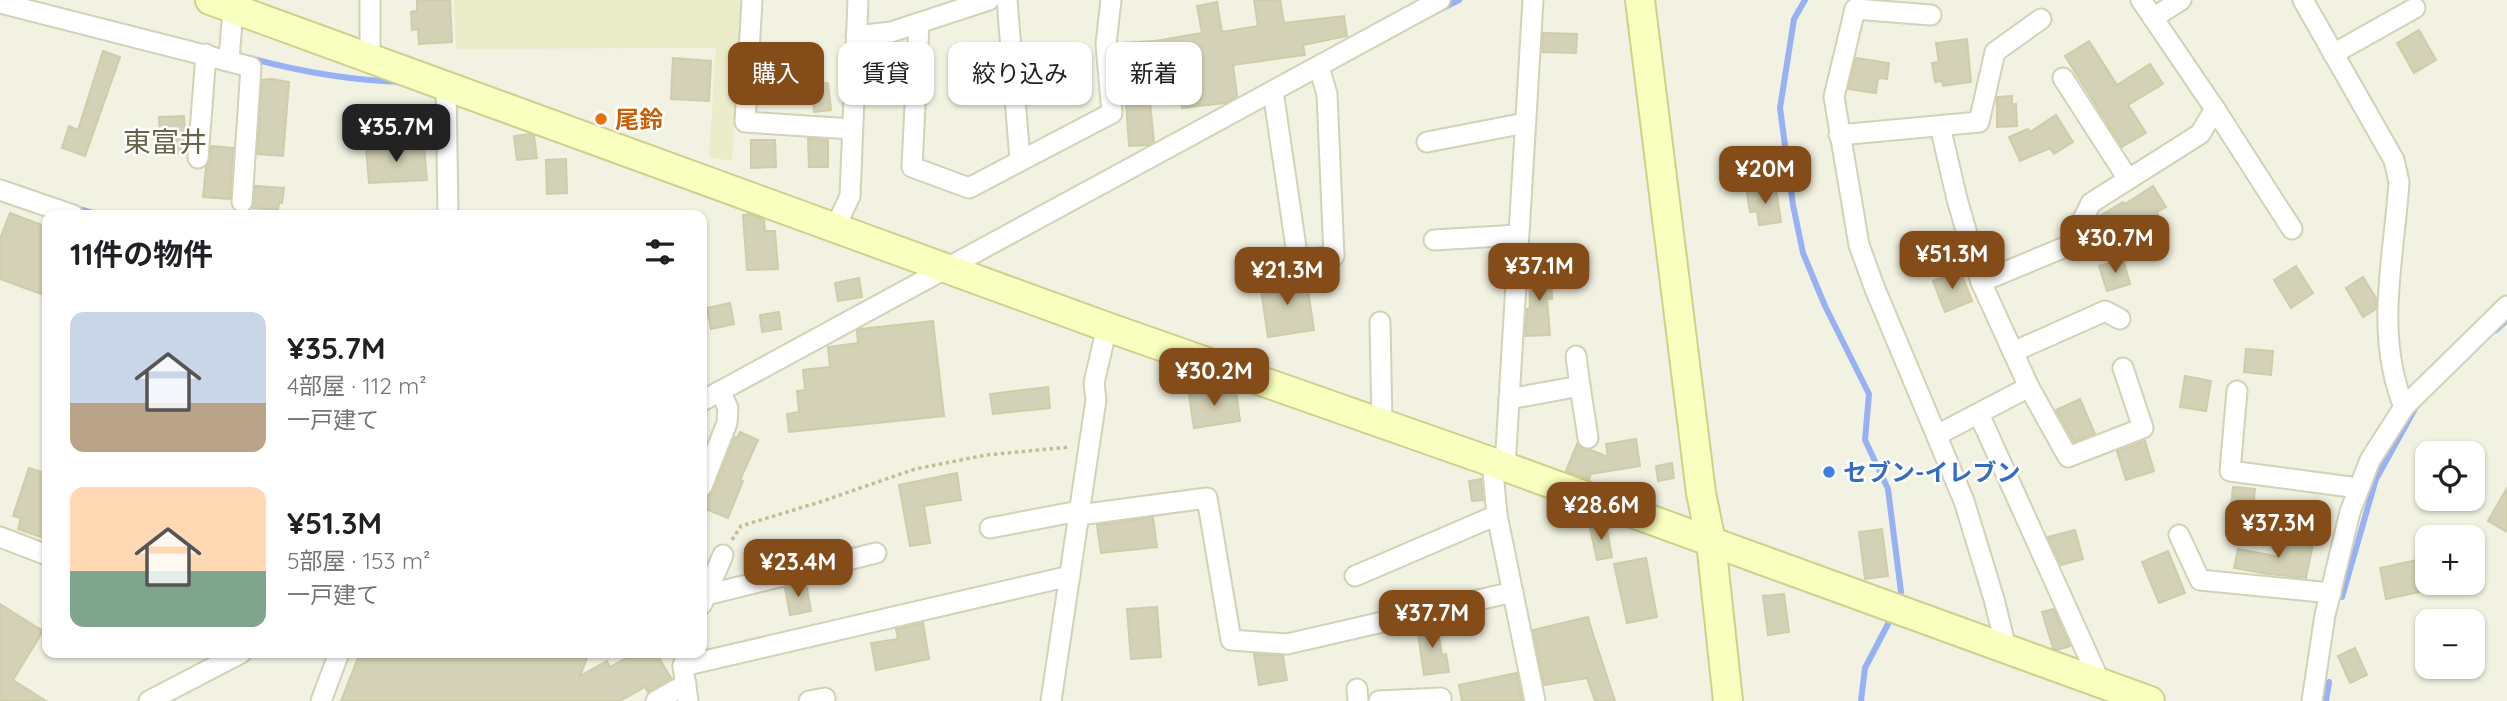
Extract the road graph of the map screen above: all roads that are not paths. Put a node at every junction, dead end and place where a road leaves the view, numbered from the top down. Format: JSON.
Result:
{"nodes":[{"id":1,"x":370,"y":0,"type":"edge"},
{"id":2,"x":752,"y":0,"type":"edge"},
{"id":3,"x":858,"y":0,"type":"edge"},
{"id":4,"x":989,"y":0,"type":"edge"},
{"id":5,"x":1007,"y":0,"type":"edge"},
{"id":6,"x":1111,"y":0,"type":"edge"},
{"id":7,"x":1440,"y":0,"type":"edge"},
{"id":8,"x":1533,"y":0,"type":"edge"},
{"id":9,"x":1640,"y":0,"type":"edge"},
{"id":10,"x":2141,"y":0,"type":"edge"},
{"id":11,"x":2182,"y":0,"type":"edge"},
{"id":12,"x":2303,"y":0,"type":"edge"},
{"id":13,"x":0,"y":3,"type":"edge"},
{"id":14,"x":222,"y":4,"type":"edge"},
{"id":15,"x":2415,"y":8,"type":"dead end"},
{"id":16,"x":1931,"y":15,"type":"dead end"},
{"id":17,"x":2153,"y":18,"type":"junction"},
{"id":18,"x":2041,"y":19,"type":"dead end"},
{"id":19,"x":919,"y":24,"type":"junction"},
{"id":20,"x":856,"y":36,"type":"junction"},
{"id":21,"x":2338,"y":51,"type":"junction"},
{"id":22,"x":206,"y":54,"type":"junction"},
{"id":23,"x":230,"y":55,"type":"junction"},
{"id":24,"x":370,"y":57,"type":"junction"},
{"id":25,"x":1321,"y":72,"type":"junction"},
{"id":26,"x":2063,"y":78,"type":"dead end"},
{"id":27,"x":446,"y":86,"type":"junction"},
{"id":28,"x":1274,"y":97,"type":"junction"},
{"id":29,"x":2215,"y":109,"type":"junction"},
{"id":30,"x":1525,"y":123,"type":"junction"},
{"id":31,"x":1940,"y":126,"type":"junction"},
{"id":32,"x":852,"y":130,"type":"junction"},
{"id":33,"x":1839,"y":135,"type":"junction"},
{"id":34,"x":1427,"y":142,"type":"dead end"},
{"id":35,"x":198,"y":158,"type":"dead end"},
{"id":36,"x":1020,"y":160,"type":"junction"},
{"id":37,"x":2128,"y":179,"type":"junction"},
{"id":38,"x":0,"y":190,"type":"edge"},
{"id":39,"x":242,"y":202,"type":"dead end"},
{"id":40,"x":58,"y":210,"type":"edge"},
{"id":41,"x":448,"y":210,"type":"edge"},
{"id":42,"x":836,"y":226,"type":"junction"},
{"id":43,"x":2292,"y":229,"type":"dead end"},
{"id":44,"x":1518,"y":235,"type":"junction"},
{"id":45,"x":1434,"y":240,"type":"dead end"},
{"id":46,"x":949,"y":267,"type":"junction"},
{"id":47,"x":1981,"y":282,"type":"junction"},
{"id":48,"x":2507,"y":306,"type":"edge"},
{"id":49,"x":2120,"y":319,"type":"dead end"},
{"id":50,"x":1380,"y":322,"type":"dead end"},
{"id":51,"x":1107,"y":327,"type":"junction"},
{"id":52,"x":2013,"y":352,"type":"junction"},
{"id":53,"x":1576,"y":356,"type":"dead end"},
{"id":54,"x":2123,"y":368,"type":"dead end"},
{"id":55,"x":1580,"y":386,"type":"junction"},
{"id":56,"x":2029,"y":387,"type":"junction"},
{"id":57,"x":2237,"y":391,"type":"dead end"},
{"id":58,"x":722,"y":395,"type":"junction"},
{"id":59,"x":1509,"y":398,"type":"junction"},
{"id":60,"x":707,"y":400,"type":"edge"},
{"id":61,"x":2404,"y":407,"type":"junction"},
{"id":62,"x":1979,"y":414,"type":"junction"},
{"id":63,"x":1382,"y":423,"type":"junction"},
{"id":64,"x":1937,"y":435,"type":"junction"},
{"id":65,"x":1588,"y":438,"type":"dead end"},
{"id":66,"x":1498,"y":464,"type":"junction"},
{"id":67,"x":707,"y":473,"type":"edge"},
{"id":68,"x":2358,"y":488,"type":"junction"},
{"id":69,"x":1079,"y":513,"type":"junction"},
{"id":70,"x":1497,"y":515,"type":"junction"},
{"id":71,"x":990,"y":528,"type":"dead end"},
{"id":72,"x":2179,"y":535,"type":"dead end"},
{"id":73,"x":0,"y":537,"type":"edge"},
{"id":74,"x":1712,"y":542,"type":"junction"},
{"id":75,"x":42,"y":553,"type":"edge"},
{"id":76,"x":876,"y":553,"type":"dead end"},
{"id":77,"x":723,"y":555,"type":"road end"},
{"id":78,"x":1070,"y":576,"type":"junction"},
{"id":79,"x":1355,"y":576,"type":"dead end"},
{"id":80,"x":1513,"y":592,"type":"junction"},
{"id":81,"x":707,"y":593,"type":"edge"},
{"id":82,"x":2331,"y":593,"type":"junction"},
{"id":83,"x":707,"y":599,"type":"edge"},
{"id":84,"x":2006,"y":648,"type":"junction"},
{"id":85,"x":231,"y":658,"type":"edge"},
{"id":86,"x":337,"y":658,"type":"edge"},
{"id":87,"x":686,"y":676,"type":"edge"},
{"id":88,"x":2100,"y":682,"type":"junction"},
{"id":89,"x":149,"y":701,"type":"edge"},
{"id":90,"x":321,"y":701,"type":"edge"},
{"id":91,"x":656,"y":701,"type":"edge"},
{"id":92,"x":1051,"y":701,"type":"edge"},
{"id":93,"x":1379,"y":701,"type":"edge"},
{"id":94,"x":1441,"y":701,"type":"edge"},
{"id":95,"x":1535,"y":701,"type":"edge"},
{"id":96,"x":1728,"y":701,"type":"edge"},
{"id":97,"x":2150,"y":701,"type":"edge"},
{"id":98,"x":2312,"y":701,"type":"edge"}],
"edges":[{"from":1,"to":24,"type":"street"},
{"from":2,"to":32,"type":"street"},
{"from":3,"to":20,"type":"street"},
{"from":4,"to":19,"type":"street"},
{"from":5,"to":36,"type":"street"},
{"from":6,"to":36,"type":"street"},
{"from":7,"to":25,"type":"street"},
{"from":8,"to":30,"type":"street"},
{"from":9,"to":74,"type":"street"},
{"from":10,"to":17,"type":"street"},
{"from":11,"to":17,"type":"street"},
{"from":12,"to":21,"type":"street"},
{"from":13,"to":22,"type":"street"},
{"from":14,"to":23,"type":"street"},
{"from":14,"to":24,"type":"street"},
{"from":15,"to":21,"type":"street"},
{"from":16,"to":33,"type":"street"},
{"from":17,"to":29,"type":"street"},
{"from":18,"to":31,"type":"street"},
{"from":19,"to":20,"type":"street"},
{"from":19,"to":36,"type":"street"},
{"from":20,"to":32,"type":"street"},
{"from":21,"to":61,"type":"street"},
{"from":22,"to":23,"type":"street"},
{"from":22,"to":35,"type":"street"},
{"from":23,"to":39,"type":"street"},
{"from":24,"to":27,"type":"street"},
{"from":25,"to":28,"type":"street"},
{"from":25,"to":28,"type":"street"},
{"from":26,"to":37,"type":"street"},
{"from":27,"to":41,"type":"street"},
{"from":27,"to":42,"type":"street"},
{"from":28,"to":46,"type":"street"},
{"from":29,"to":37,"type":"street"},
{"from":29,"to":43,"type":"street"},
{"from":30,"to":34,"type":"street"},
{"from":30,"to":44,"type":"street"},
{"from":31,"to":33,"type":"street"},
{"from":31,"to":47,"type":"street"},
{"from":32,"to":42,"type":"street"},
{"from":33,"to":64,"type":"street"},
{"from":37,"to":47,"type":"street"},
{"from":38,"to":40,"type":"street"},
{"from":42,"to":46,"type":"street"},
{"from":44,"to":45,"type":"street"},
{"from":44,"to":59,"type":"street"},
{"from":46,"to":51,"type":"street"},
{"from":46,"to":58,"type":"street"},
{"from":47,"to":52,"type":"street"},
{"from":48,"to":61,"type":"street"},
{"from":49,"to":52,"type":"street"},
{"from":50,"to":63,"type":"street"},
{"from":51,"to":63,"type":"street"},
{"from":51,"to":69,"type":"street"},
{"from":52,"to":56,"type":"street"},
{"from":53,"to":55,"type":"street"},
{"from":54,"to":56,"type":"street"},
{"from":55,"to":59,"type":"street"},
{"from":55,"to":65,"type":"street"},
{"from":56,"to":62,"type":"street"},
{"from":57,"to":68,"type":"street"},
{"from":58,"to":60,"type":"street"},
{"from":58,"to":67,"type":"street"},
{"from":59,"to":66,"type":"street"},
{"from":61,"to":68,"type":"street"},
{"from":62,"to":64,"type":"street"},
{"from":62,"to":88,"type":"street"},
{"from":63,"to":66,"type":"street"},
{"from":64,"to":84,"type":"street"},
{"from":66,"to":70,"type":"street"},
{"from":66,"to":74,"type":"street"},
{"from":68,"to":82,"type":"street"},
{"from":69,"to":71,"type":"street"},
{"from":69,"to":78,"type":"street"},
{"from":69,"to":80,"type":"street"},
{"from":70,"to":79,"type":"street"},
{"from":70,"to":80,"type":"street"},
{"from":72,"to":82,"type":"street"},
{"from":73,"to":75,"type":"street"},
{"from":74,"to":84,"type":"street"},
{"from":74,"to":96,"type":"street"},
{"from":76,"to":83,"type":"street"},
{"from":77,"to":81,"type":"street"},
{"from":78,"to":87,"type":"street"},
{"from":78,"to":92,"type":"street"},
{"from":80,"to":95,"type":"street"},
{"from":82,"to":98,"type":"street"},
{"from":84,"to":88,"type":"street"},
{"from":85,"to":89,"type":"street"},
{"from":86,"to":90,"type":"street"},
{"from":87,"to":91,"type":"street"},
{"from":88,"to":97,"type":"street"},
{"from":93,"to":94,"type":"street"}]}
